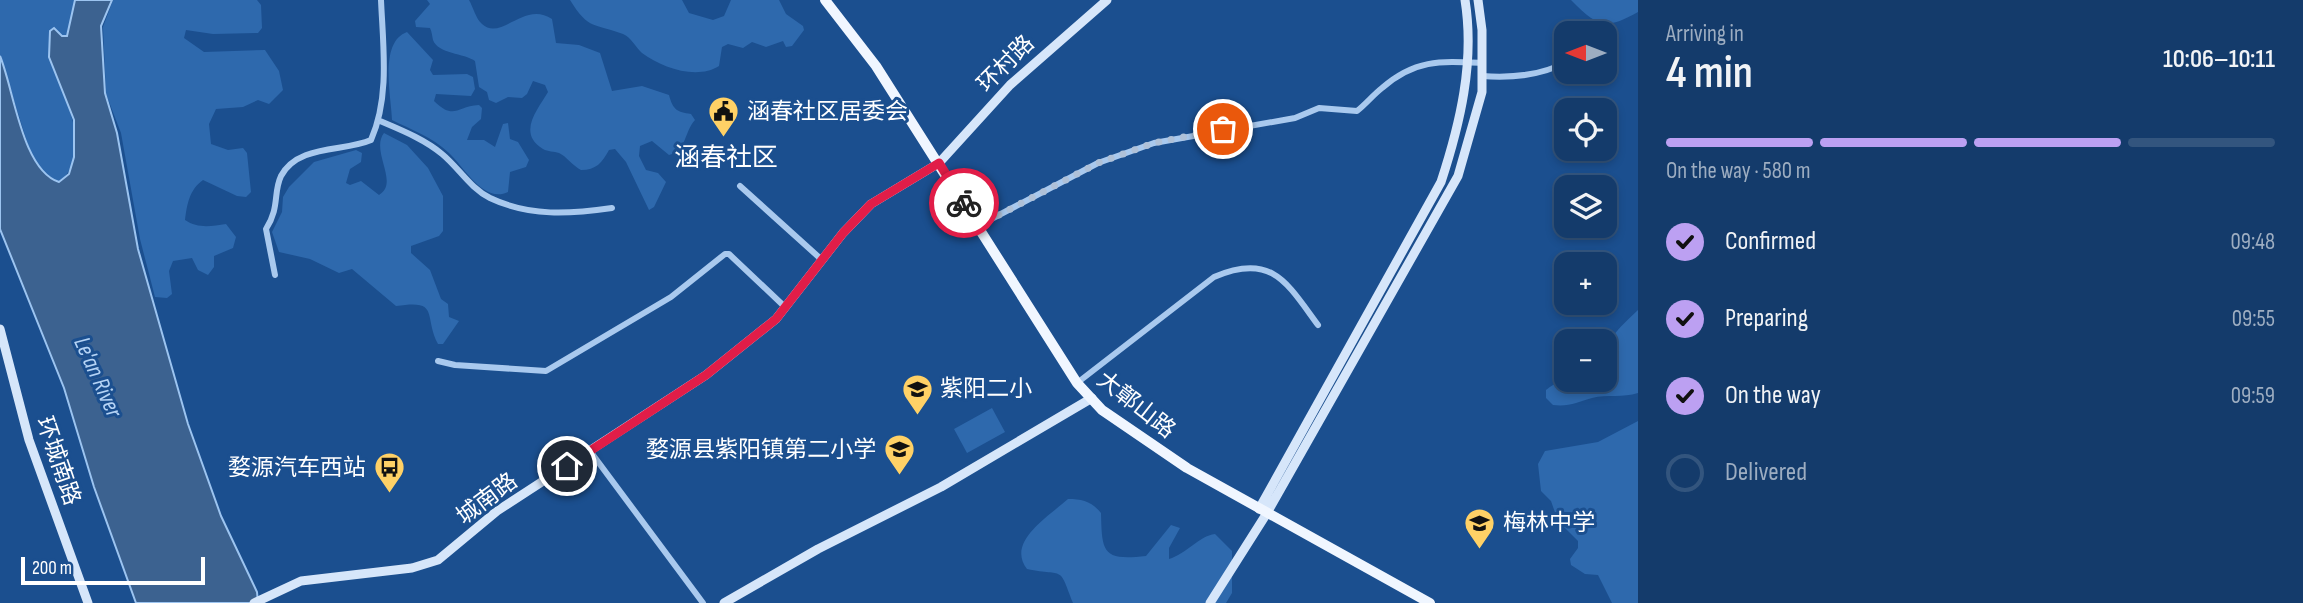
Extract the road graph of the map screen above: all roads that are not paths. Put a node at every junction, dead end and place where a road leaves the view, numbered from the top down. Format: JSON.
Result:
{"nodes":[{"id":1,"x":381,"y":0,"type":"edge"},
{"id":2,"x":825,"y":0,"type":"edge"},
{"id":3,"x":1107,"y":0,"type":"edge"},
{"id":4,"x":1465,"y":0,"type":"edge"},
{"id":5,"x":1478,"y":0,"type":"edge"},
{"id":6,"x":1467,"y":62,"type":"junction"},
{"id":7,"x":1482,"y":63,"type":"junction"},
{"id":8,"x":1554,"y":66,"type":"edge"},
{"id":9,"x":1482,"y":76,"type":"junction"},
{"id":10,"x":380,"y":121,"type":"junction"},
{"id":11,"x":939,"y":163,"type":"junction"},
{"id":12,"x":740,"y":186,"type":"dead end"},
{"id":13,"x":612,"y":208,"type":"dead end"},
{"id":14,"x":978,"y":226,"type":"junction"},
{"id":15,"x":822,"y":260,"type":"junction"},
{"id":16,"x":275,"y":275,"type":"dead end"},
{"id":17,"x":785,"y":307,"type":"junction"},
{"id":18,"x":1318,"y":325,"type":"dead end"},
{"id":19,"x":0,"y":329,"type":"edge"},
{"id":20,"x":438,"y":360,"type":"dead end"},
{"id":21,"x":1077,"y":383,"type":"junction"},
{"id":22,"x":1092,"y":398,"type":"junction"},
{"id":23,"x":590,"y":451,"type":"junction"},
{"id":24,"x":1263,"y":511,"type":"junction"},
{"id":25,"x":88,"y":603,"type":"edge"},
{"id":26,"x":254,"y":603,"type":"edge"},
{"id":27,"x":703,"y":603,"type":"edge"},
{"id":28,"x":724,"y":603,"type":"edge"},
{"id":29,"x":1210,"y":603,"type":"edge"},
{"id":30,"x":1430,"y":603,"type":"edge"}],
"edges":[{"from":1,"to":10,"type":"street"},
{"from":2,"to":11,"type":"main road","name":"大鄣山路"},
{"from":3,"to":11,"type":"street","name":"环村路"},
{"from":4,"to":6,"type":"street"},
{"from":5,"to":7,"type":"street"},
{"from":6,"to":7,"type":"street"},
{"from":6,"to":14,"type":"street"},
{"from":6,"to":24,"type":"street"},
{"from":7,"to":9,"type":"street"},
{"from":8,"to":9,"type":"street"},
{"from":9,"to":24,"type":"street"},
{"from":10,"to":13,"type":"street"},
{"from":10,"to":16,"type":"street"},
{"from":11,"to":14,"type":"main road","name":"大鄣山路"},
{"from":11,"to":15,"type":"street","name":"城南路"},
{"from":12,"to":15,"type":"street"},
{"from":14,"to":21,"type":"main road","name":"大鄣山路"},
{"from":15,"to":17,"type":"street","name":"城南路"},
{"from":17,"to":20,"type":"street"},
{"from":17,"to":23,"type":"street","name":"城南路"},
{"from":18,"to":21,"type":"street"},
{"from":19,"to":25,"type":"street","name":"环城南路"},
{"from":21,"to":22,"type":"main road","name":"大鄣山路"},
{"from":22,"to":24,"type":"main road","name":"大鄣山路"},
{"from":22,"to":28,"type":"street"},
{"from":23,"to":26,"type":"street","name":"城南路"},
{"from":23,"to":27,"type":"street"},
{"from":24,"to":29,"type":"street"},
{"from":24,"to":30,"type":"main road","name":"大鄣山路"}]}
